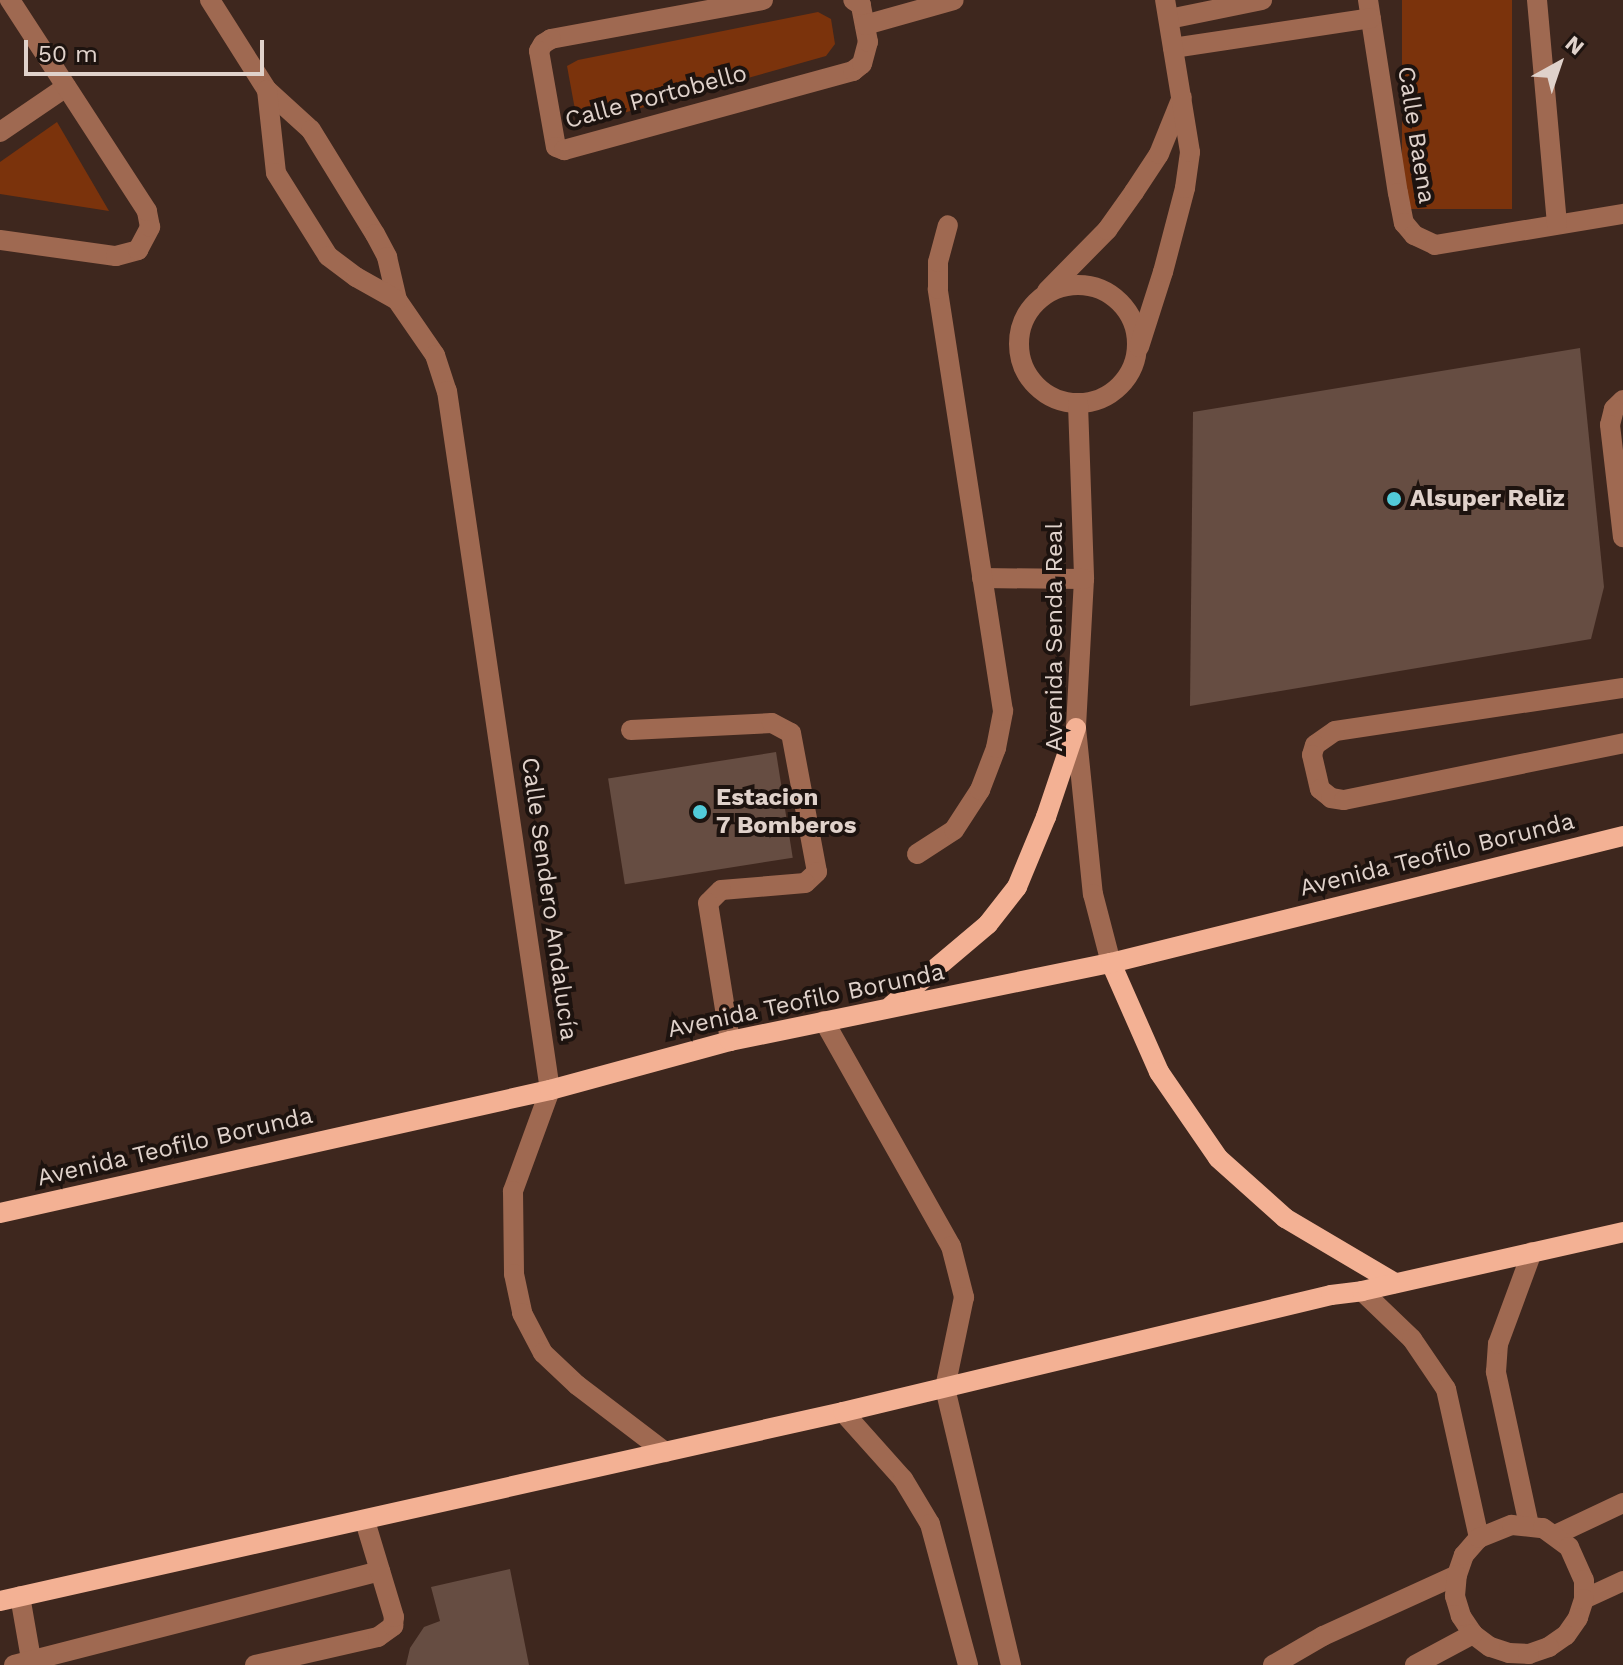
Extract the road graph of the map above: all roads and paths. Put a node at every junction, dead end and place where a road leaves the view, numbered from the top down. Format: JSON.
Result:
{"nodes":[{"id":1,"x":10,"y":0,"type":"edge"},
{"id":2,"x":210,"y":0,"type":"edge"},
{"id":3,"x":763,"y":0,"type":"edge"},
{"id":4,"x":853,"y":0,"type":"edge"},
{"id":5,"x":954,"y":0,"type":"edge"},
{"id":6,"x":1262,"y":0,"type":"edge"},
{"id":7,"x":1537,"y":0,"type":"edge"},
{"id":8,"x":1370,"y":9,"type":"edge"},
{"id":9,"x":1167,"y":10,"type":"edge"},
{"id":10,"x":865,"y":25,"type":"junction"},
{"id":11,"x":1270,"y":34,"type":"junction"},
{"id":12,"x":1173,"y":48,"type":"junction"},
{"id":13,"x":66,"y":87,"type":"junction"},
{"id":14,"x":267,"y":90,"type":"junction"},
{"id":15,"x":1182,"y":97,"type":"junction"},
{"id":16,"x":0,"y":132,"type":"edge"},
{"id":17,"x":1623,"y":214,"type":"edge"},
{"id":18,"x":1557,"y":224,"type":"junction"},
{"id":19,"x":948,"y":225,"type":"dead end"},
{"id":20,"x":0,"y":240,"type":"edge"},
{"id":21,"x":1042,"y":296,"type":"junction"},
{"id":22,"x":397,"y":300,"type":"junction"},
{"id":23,"x":1137,"y":351,"type":"junction"},
{"id":24,"x":1623,"y":400,"type":"edge"},
{"id":25,"x":1078,"y":404,"type":"junction"},
{"id":26,"x":1623,"y":537,"type":"edge"},
{"id":27,"x":982,"y":578,"type":"junction"},
{"id":28,"x":1084,"y":579,"type":"junction"},
{"id":29,"x":1623,"y":688,"type":"edge"},
{"id":30,"x":1076,"y":728,"type":"junction"},
{"id":31,"x":631,"y":730,"type":"dead end"},
{"id":32,"x":1623,"y":743,"type":"edge"},
{"id":33,"x":1623,"y":836,"type":"edge"},
{"id":34,"x":917,"y":854,"type":"dead end"},
{"id":35,"x":1111,"y":963,"type":"junction"},
{"id":36,"x":889,"y":1008,"type":"junction"},
{"id":37,"x":824,"y":1021,"type":"junction"},
{"id":38,"x":730,"y":1041,"type":"junction"},
{"id":39,"x":550,"y":1090,"type":"junction"},
{"id":40,"x":0,"y":1206,"type":"edge"},
{"id":41,"x":0,"y":1213,"type":"edge"},
{"id":42,"x":1623,"y":1232,"type":"edge"},
{"id":43,"x":1532,"y":1252,"type":"junction"},
{"id":44,"x":1395,"y":1283,"type":"junction"},
{"id":45,"x":1362,"y":1291,"type":"junction"},
{"id":46,"x":945,"y":1388,"type":"junction"},
{"id":47,"x":843,"y":1412,"type":"junction"},
{"id":48,"x":665,"y":1452,"type":"junction"},
{"id":49,"x":1623,"y":1503,"type":"edge"},
{"id":50,"x":365,"y":1521,"type":"junction"},
{"id":51,"x":1529,"y":1525,"type":"junction"},
{"id":52,"x":1555,"y":1535,"type":"junction"},
{"id":53,"x":1479,"y":1538,"type":"junction"},
{"id":54,"x":380,"y":1571,"type":"junction"},
{"id":55,"x":1457,"y":1575,"type":"junction"},
{"id":56,"x":1623,"y":1581,"type":"edge"},
{"id":57,"x":10,"y":1598,"type":"edge"},
{"id":58,"x":1584,"y":1599,"type":"junction"},
{"id":59,"x":1473,"y":1634,"type":"junction"},
{"id":60,"x":26,"y":1663,"type":"edge"},
{"id":61,"x":255,"y":1665,"type":"edge"},
{"id":62,"x":968,"y":1665,"type":"edge"},
{"id":63,"x":1011,"y":1665,"type":"edge"},
{"id":64,"x":1273,"y":1665,"type":"edge"},
{"id":65,"x":1415,"y":1665,"type":"edge"}],
"edges":[{"from":1,"to":13,"type":"street"},
{"from":2,"to":14,"type":"street","name":"Calle Sendero Andalucía"},
{"from":3,"to":10,"type":"street","name":"Calle Portobello"},
{"from":4,"to":10,"type":"street"},
{"from":5,"to":10,"type":"street"},
{"from":6,"to":9,"type":"street"},
{"from":6,"to":11,"type":"street"},
{"from":7,"to":18,"type":"street"},
{"from":8,"to":11,"type":"street","name":"Calle Baena"},
{"from":8,"to":18,"type":"street","name":"Calle Baena"},
{"from":9,"to":12,"type":"street"},
{"from":11,"to":12,"type":"street","name":"Calle Baena"},
{"from":12,"to":15,"type":"street"},
{"from":13,"to":16,"type":"street"},
{"from":13,"to":20,"type":"street"},
{"from":14,"to":22,"type":"street","name":"Calle Sendero Andalucía"},
{"from":14,"to":22,"type":"street","name":"Calle Sendero Andalucía"},
{"from":15,"to":21,"type":"street"},
{"from":15,"to":23,"type":"street"},
{"from":17,"to":18,"type":"street","name":"Calle Baena"},
{"from":19,"to":27,"type":"street"},
{"from":21,"to":23,"type":"street"},
{"from":21,"to":25,"type":"street"},
{"from":22,"to":39,"type":"street","name":"Calle Sendero Andalucía"},
{"from":23,"to":25,"type":"street"},
{"from":24,"to":26,"type":"street"},
{"from":25,"to":28,"type":"street","name":"Avenida Senda Real"},
{"from":27,"to":28,"type":"street"},
{"from":27,"to":34,"type":"street"},
{"from":28,"to":30,"type":"street","name":"Avenida Senda Real"},
{"from":29,"to":32,"type":"street"},
{"from":30,"to":35,"type":"street","name":"Avenida Senda Real"},
{"from":30,"to":36,"type":"main road"},
{"from":31,"to":38,"type":"street"},
{"from":33,"to":35,"type":"main road","name":"Avenida Teofilo Borunda"},
{"from":35,"to":36,"type":"main road","name":"Avenida Teofilo Borunda"},
{"from":35,"to":44,"type":"main road"},
{"from":36,"to":37,"type":"main road","name":"Avenida Teofilo Borunda"},
{"from":37,"to":38,"type":"main road","name":"Avenida Teofilo Borunda"},
{"from":37,"to":46,"type":"street"},
{"from":38,"to":39,"type":"main road","name":"Avenida Teofilo Borunda"},
{"from":39,"to":41,"type":"main road","name":"Avenida Teofilo Borunda"},
{"from":39,"to":48,"type":"street","name":"Calle Sendero Andalucía"},
{"from":40,"to":41,"type":"street"},
{"from":42,"to":43,"type":"main road"},
{"from":43,"to":44,"type":"main road"},
{"from":43,"to":51,"type":"street"},
{"from":44,"to":45,"type":"main road"},
{"from":45,"to":46,"type":"main road"},
{"from":45,"to":53,"type":"street"},
{"from":46,"to":47,"type":"main road"},
{"from":46,"to":63,"type":"street"},
{"from":47,"to":48,"type":"main road"},
{"from":47,"to":62,"type":"street"},
{"from":48,"to":50,"type":"main road"},
{"from":49,"to":52,"type":"street"},
{"from":50,"to":54,"type":"street"},
{"from":50,"to":57,"type":"main road"},
{"from":51,"to":52,"type":"street"},
{"from":51,"to":53,"type":"street"},
{"from":52,"to":58,"type":"street"},
{"from":53,"to":55,"type":"street"},
{"from":54,"to":60,"type":"street"},
{"from":54,"to":61,"type":"street"},
{"from":55,"to":59,"type":"street"},
{"from":55,"to":64,"type":"street"},
{"from":56,"to":58,"type":"street"},
{"from":57,"to":60,"type":"street"},
{"from":58,"to":59,"type":"street"},
{"from":59,"to":65,"type":"street"}]}
